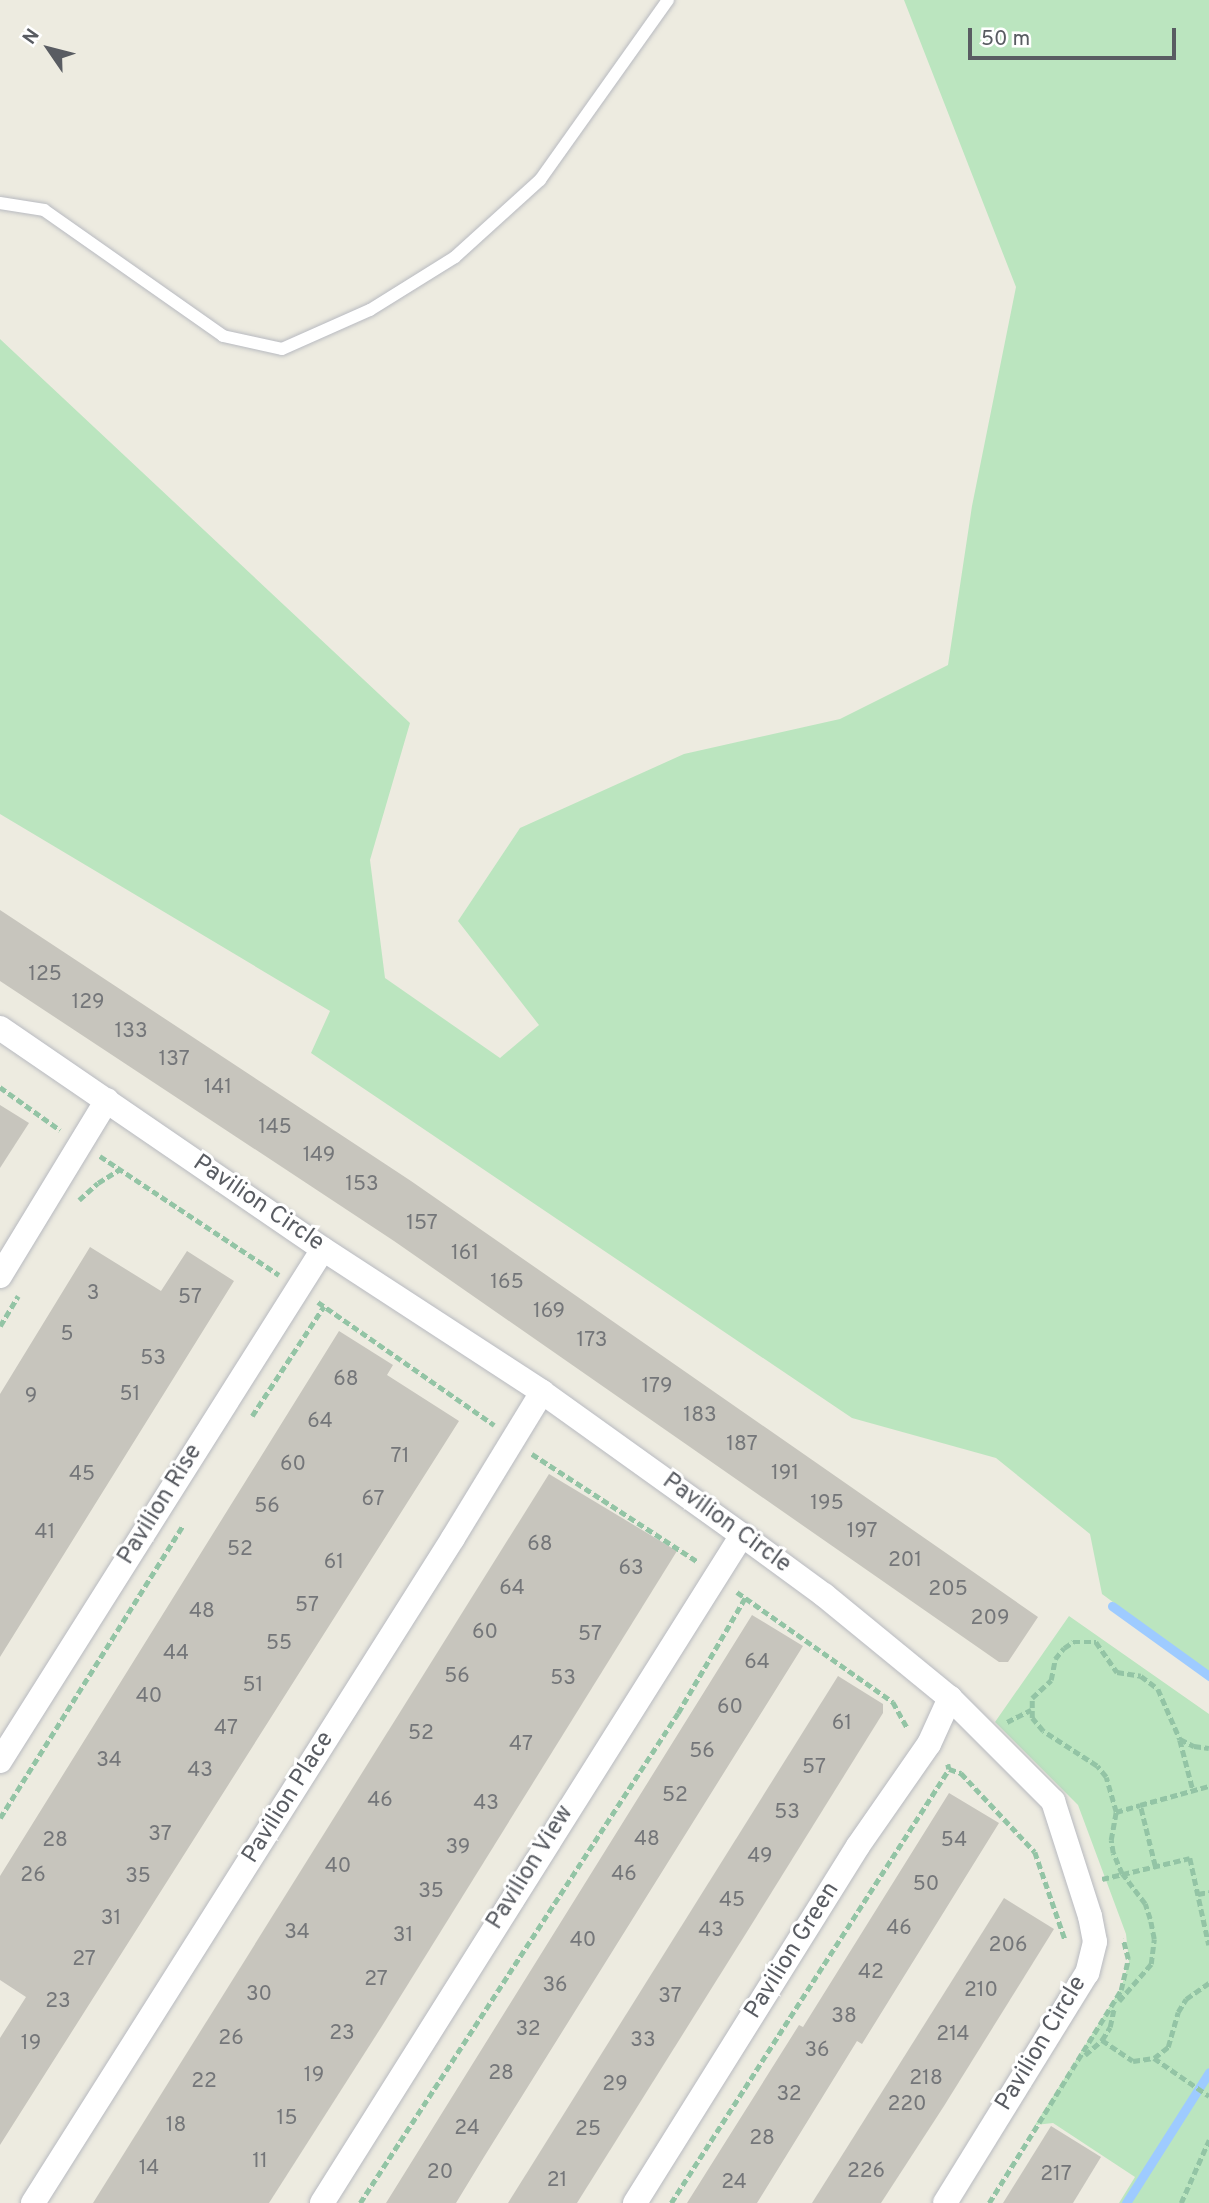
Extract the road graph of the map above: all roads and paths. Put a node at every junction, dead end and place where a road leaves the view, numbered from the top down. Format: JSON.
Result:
{"nodes":[{"id":1,"x":668,"y":0,"type":"edge"},
{"id":2,"x":0,"y":203,"type":"edge"},
{"id":3,"x":0,"y":1028,"type":"edge"},
{"id":4,"x":0,"y":1087,"type":"edge"},
{"id":5,"x":107,"y":1100,"type":"junction"},
{"id":6,"x":81,"y":1143,"type":"junction"},
{"id":7,"x":323,"y":1249,"type":"junction"},
{"id":8,"x":0,"y":1276,"type":"edge"},
{"id":9,"x":298,"y":1288,"type":"junction"},
{"id":10,"x":324,"y":1306,"type":"junction"},
{"id":11,"x":542,"y":1392,"type":"junction"},
{"id":12,"x":245,"y":1426,"type":"dead end"},
{"id":13,"x":513,"y":1440,"type":"junction"},
{"id":14,"x":189,"y":1516,"type":"dead end"},
{"id":15,"x":742,"y":1535,"type":"junction"},
{"id":16,"x":717,"y":1573,"type":"junction"},
{"id":17,"x":745,"y":1598,"type":"junction"},
{"id":18,"x":950,"y":1698,"type":"junction"},
{"id":19,"x":1180,"y":1739,"type":"junction"},
{"id":20,"x":929,"y":1744,"type":"junction"},
{"id":21,"x":1209,"y":1748,"type":"edge"},
{"id":22,"x":0,"y":1760,"type":"edge"},
{"id":23,"x":949,"y":1769,"type":"junction"},
{"id":24,"x":1209,"y":1786,"type":"edge"},
{"id":25,"x":1193,"y":1790,"type":"junction"},
{"id":26,"x":1140,"y":1805,"type":"junction"},
{"id":27,"x":1116,"y":1812,"type":"junction"},
{"id":28,"x":0,"y":1818,"type":"edge"},
{"id":29,"x":1155,"y":1866,"type":"junction"},
{"id":30,"x":1097,"y":1867,"type":"dead end"},
{"id":31,"x":1122,"y":1874,"type":"junction"},
{"id":32,"x":1101,"y":1879,"type":"junction"},
{"id":33,"x":1106,"y":1892,"type":"dead end"},
{"id":34,"x":1209,"y":1892,"type":"edge"},
{"id":35,"x":1198,"y":1895,"type":"junction"},
{"id":36,"x":1119,"y":1928,"type":"dead end"},
{"id":37,"x":1209,"y":1945,"type":"edge"},
{"id":38,"x":1069,"y":1949,"type":"dead end"},
{"id":39,"x":1209,"y":1983,"type":"edge"},
{"id":40,"x":1102,"y":2040,"type":"junction"},
{"id":41,"x":1081,"y":2057,"type":"junction"},
{"id":42,"x":1154,"y":2058,"type":"junction"},
{"id":43,"x":1206,"y":2094,"type":"edge"},
{"id":44,"x":1209,"y":2140,"type":"edge"},
{"id":45,"x":33,"y":2203,"type":"edge"},
{"id":46,"x":323,"y":2203,"type":"edge"},
{"id":47,"x":360,"y":2203,"type":"edge"},
{"id":48,"x":635,"y":2203,"type":"edge"},
{"id":49,"x":671,"y":2203,"type":"edge"},
{"id":50,"x":944,"y":2203,"type":"edge"},
{"id":51,"x":989,"y":2203,"type":"edge"},
{"id":52,"x":1181,"y":2203,"type":"edge"}],
"edges":[{"from":1,"to":2,"type":"lane"},
{"from":3,"to":5,"type":"street","name":"Pavilion Circle"},
{"from":4,"to":6,"type":"path"},
{"from":5,"to":6,"type":"street"},
{"from":5,"to":7,"type":"street","name":"Pavilion Circle"},
{"from":6,"to":8,"type":"street"},
{"from":6,"to":9,"type":"path"},
{"from":7,"to":9,"type":"street","name":"Pavilion Rise"},
{"from":7,"to":11,"type":"street","name":"Pavilion Circle"},
{"from":9,"to":10,"type":"path"},
{"from":9,"to":22,"type":"street","name":"Pavilion Rise"},
{"from":10,"to":12,"type":"path"},
{"from":10,"to":13,"type":"path"},
{"from":11,"to":13,"type":"street","name":"Pavilion Place"},
{"from":11,"to":15,"type":"street","name":"Pavilion Circle"},
{"from":13,"to":16,"type":"path"},
{"from":13,"to":45,"type":"street","name":"Pavilion Place"},
{"from":14,"to":28,"type":"path"},
{"from":15,"to":16,"type":"street","name":"Pavilion View"},
{"from":15,"to":18,"type":"street","name":"Pavilion Circle"},
{"from":16,"to":17,"type":"path"},
{"from":16,"to":46,"type":"street","name":"Pavilion View"},
{"from":17,"to":20,"type":"path"},
{"from":17,"to":47,"type":"path"},
{"from":18,"to":20,"type":"street","name":"Pavilion Green"},
{"from":18,"to":50,"type":"street","name":"Pavilion Circle"},
{"from":19,"to":21,"type":"path"},
{"from":19,"to":25,"type":"path"},
{"from":19,"to":27,"type":"path"},
{"from":20,"to":23,"type":"path"},
{"from":20,"to":48,"type":"street","name":"Pavilion Green"},
{"from":23,"to":38,"type":"path"},
{"from":23,"to":49,"type":"path"},
{"from":24,"to":25,"type":"path"},
{"from":25,"to":26,"type":"path"},
{"from":26,"to":27,"type":"path"},
{"from":26,"to":29,"type":"path"},
{"from":27,"to":31,"type":"path"},
{"from":29,"to":31,"type":"path"},
{"from":29,"to":35,"type":"path"},
{"from":30,"to":32,"type":"path"},
{"from":31,"to":32,"type":"path"},
{"from":31,"to":40,"type":"path"},
{"from":32,"to":33,"type":"path"},
{"from":34,"to":35,"type":"path"},
{"from":35,"to":37,"type":"path"},
{"from":36,"to":41,"type":"path"},
{"from":39,"to":42,"type":"path"},
{"from":40,"to":41,"type":"path"},
{"from":40,"to":42,"type":"path"},
{"from":41,"to":51,"type":"path"},
{"from":42,"to":43,"type":"path"},
{"from":44,"to":52,"type":"path"}]}
